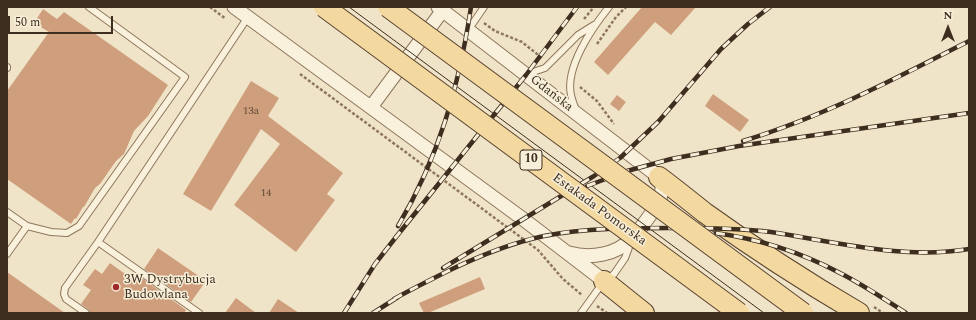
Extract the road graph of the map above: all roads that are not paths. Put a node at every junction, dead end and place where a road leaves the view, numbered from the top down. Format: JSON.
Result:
{"nodes":[{"id":1,"x":89,"y":7,"type":"edge"},
{"id":2,"x":234,"y":7,"type":"edge"},
{"id":3,"x":324,"y":7,"type":"edge"},
{"id":4,"x":388,"y":7,"type":"edge"},
{"id":5,"x":484,"y":7,"type":"edge"},
{"id":6,"x":609,"y":7,"type":"edge"},
{"id":7,"x":441,"y":9,"type":"edge"},
{"id":8,"x":248,"y":17,"type":"junction"},
{"id":9,"x":595,"y":24,"type":"junction"},
{"id":10,"x":468,"y":29,"type":"junction"},
{"id":11,"x":526,"y":75,"type":"junction"},
{"id":12,"x":371,"y":107,"type":"junction"},
{"id":13,"x":578,"y":115,"type":"junction"},
{"id":14,"x":660,"y":178,"type":"junction"},
{"id":15,"x":7,"y":212,"type":"edge"},
{"id":16,"x":27,"y":226,"type":"junction"},
{"id":17,"x":632,"y":238,"type":"junction"},
{"id":18,"x":98,"y":242,"type":"junction"},
{"id":19,"x":565,"y":252,"type":"junction"},
{"id":20,"x":7,"y":254,"type":"edge"},
{"id":21,"x":604,"y":281,"type":"junction"},
{"id":22,"x":86,"y":313,"type":"edge"},
{"id":23,"x":199,"y":313,"type":"edge"},
{"id":24,"x":581,"y":313,"type":"edge"},
{"id":25,"x":644,"y":313,"type":"edge"},
{"id":26,"x":739,"y":313,"type":"edge"},
{"id":27,"x":803,"y":313,"type":"edge"},
{"id":28,"x":859,"y":313,"type":"edge"}],
"edges":[{"from":1,"to":16,"type":"lane"},
{"from":2,"to":8,"type":"street"},
{"from":3,"to":26,"type":"main road","name":"Estakada Pomorska","number":"10","bridge":true},
{"from":4,"to":27,"type":"main road","bridge":true},
{"from":5,"to":10,"type":"lane"},
{"from":6,"to":9,"type":"lane"},
{"from":7,"to":10,"type":"street","name":"Gdańska"},
{"from":7,"to":12,"type":"street","name":"Gdańska"},
{"from":8,"to":12,"type":"street"},
{"from":8,"to":18,"type":"lane"},
{"from":9,"to":11,"type":"lane"},
{"from":9,"to":13,"type":"lane"},
{"from":10,"to":11,"type":"street","name":"Gdańska"},
{"from":11,"to":13,"type":"street","name":"Gdańska"},
{"from":12,"to":19,"type":"street"},
{"from":13,"to":14,"type":"street","name":"Gdańska"},
{"from":14,"to":17,"type":"street"},
{"from":14,"to":28,"type":"main road"},
{"from":15,"to":16,"type":"lane"},
{"from":16,"to":20,"type":"lane"},
{"from":17,"to":19,"type":"street"},
{"from":17,"to":21,"type":"lane"},
{"from":18,"to":22,"type":"lane"},
{"from":18,"to":23,"type":"lane"},
{"from":19,"to":21,"type":"street"},
{"from":21,"to":24,"type":"lane"},
{"from":21,"to":25,"type":"main road"}]}
